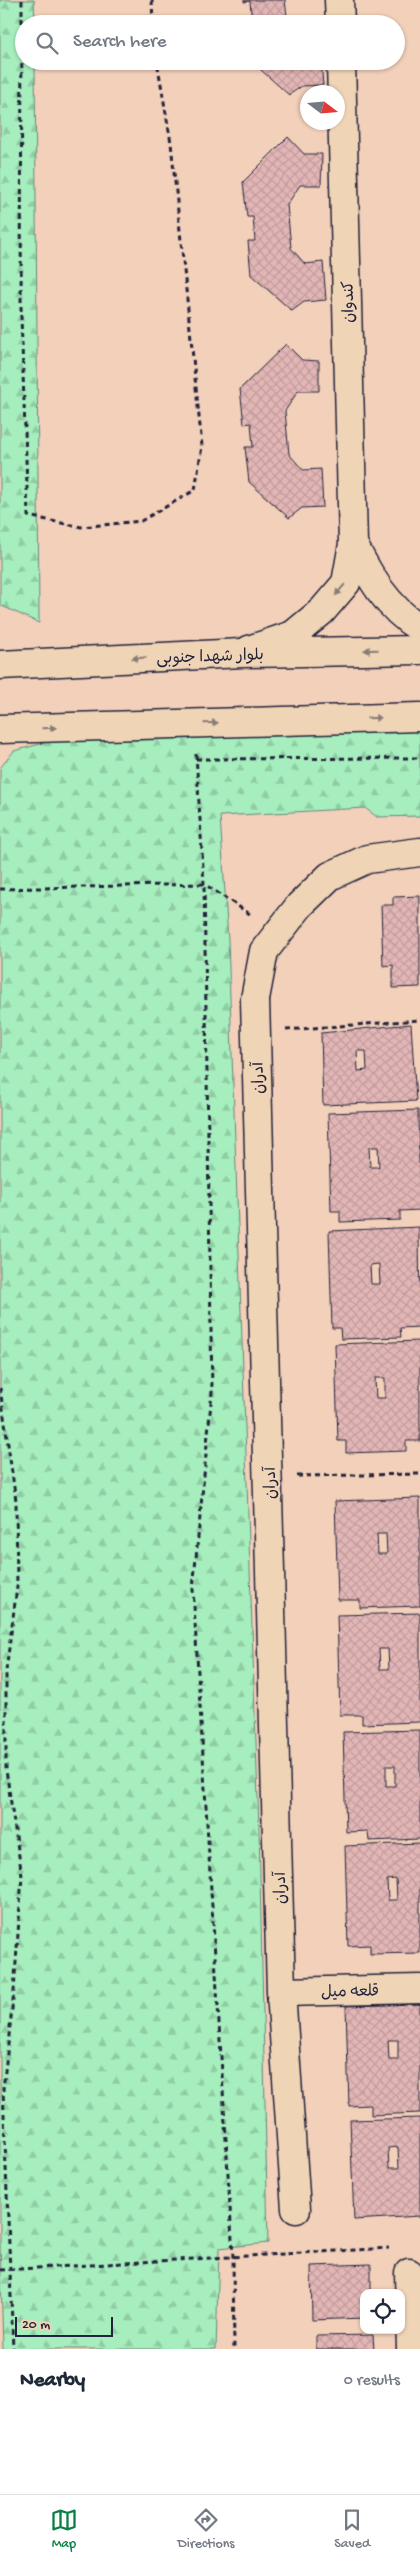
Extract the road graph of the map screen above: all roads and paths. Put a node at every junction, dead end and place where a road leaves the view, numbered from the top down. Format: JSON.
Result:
{"nodes":[{"id":1,"x":22,"y":0,"type":"edge"},
{"id":2,"x":152,"y":0,"type":"edge"},
{"id":3,"x":339,"y":0,"type":"edge"},
{"id":4,"x":22,"y":15,"type":"edge"},
{"id":5,"x":153,"y":15,"type":"edge"},
{"id":6,"x":340,"y":15,"type":"edge"},
{"id":7,"x":22,"y":70,"type":"edge"},
{"id":8,"x":159,"y":70,"type":"edge"},
{"id":9,"x":341,"y":70,"type":"edge"},
{"id":10,"x":353,"y":544,"type":"junction"},
{"id":11,"x":420,"y":628,"type":"edge"},
{"id":12,"x":420,"y":650,"type":"edge"},
{"id":13,"x":242,"y":653,"type":"junction"},
{"id":14,"x":0,"y":665,"type":"edge"},
{"id":15,"x":420,"y":717,"type":"edge"},
{"id":16,"x":194,"y":724,"type":"junction"},
{"id":17,"x":0,"y":729,"type":"edge"},
{"id":18,"x":420,"y":758,"type":"edge"},
{"id":19,"x":196,"y":760,"type":"junction"},
{"id":20,"x":420,"y":852,"type":"edge"},
{"id":21,"x":204,"y":884,"type":"junction"},
{"id":22,"x":0,"y":888,"type":"edge"},
{"id":23,"x":278,"y":933,"type":"junction"},
{"id":24,"x":420,"y":1020,"type":"edge"},
{"id":25,"x":256,"y":1032,"type":"junction"},
{"id":26,"x":0,"y":1388,"type":"edge"},
{"id":27,"x":420,"y":1474,"type":"edge"},
{"id":28,"x":269,"y":1476,"type":"junction"},
{"id":29,"x":420,"y":1989,"type":"edge"},
{"id":30,"x":281,"y":1992,"type":"junction"},
{"id":31,"x":296,"y":2209,"type":"dead end"},
{"id":32,"x":397,"y":2248,"type":"dead end"},
{"id":33,"x":233,"y":2257,"type":"junction"},
{"id":34,"x":0,"y":2270,"type":"edge"},
{"id":35,"x":12,"y":2270,"type":"junction"},
{"id":36,"x":409,"y":2273,"type":"dead end"},
{"id":37,"x":14,"y":2349,"type":"edge"},
{"id":38,"x":234,"y":2349,"type":"edge"},
{"id":39,"x":411,"y":2349,"type":"edge"}],
"edges":[{"from":1,"to":4,"type":"path"},
{"from":2,"to":5,"type":"path"},
{"from":3,"to":6,"type":"street"},
{"from":7,"to":8,"type":"path"},
{"from":9,"to":10,"type":"street","name":"کندوان"},
{"from":10,"to":11,"type":"street"},
{"from":10,"to":13,"type":"street","name":"کندوان","one_way":true},
{"from":12,"to":13,"type":"street","name":"بلوار شهدا جنوبی","one_way":true},
{"from":13,"to":14,"type":"street","name":"بلوار شهدا جنوبی","one_way":true},
{"from":16,"to":15,"type":"street","one_way":true},
{"from":17,"to":16,"type":"street","one_way":true},
{"from":16,"to":19,"type":"path"},
{"from":18,"to":19,"type":"path"},
{"from":19,"to":21,"type":"path"},
{"from":20,"to":23,"type":"street","name":"آدران"},
{"from":21,"to":22,"type":"path"},
{"from":21,"to":23,"type":"path"},
{"from":21,"to":33,"type":"path"},
{"from":23,"to":25,"type":"street","name":"آدران"},
{"from":24,"to":25,"type":"path"},
{"from":25,"to":28,"type":"street","name":"آدران"},
{"from":26,"to":35,"type":"path"},
{"from":27,"to":28,"type":"path"},
{"from":28,"to":30,"type":"street","name":"آدران"},
{"from":29,"to":30,"type":"street","name":"قلعه میل"},
{"from":30,"to":31,"type":"street","name":"آدران"},
{"from":32,"to":33,"type":"path"},
{"from":33,"to":35,"type":"path"},
{"from":33,"to":38,"type":"path"},
{"from":34,"to":35,"type":"path"},
{"from":35,"to":37,"type":"path"},
{"from":36,"to":39,"type":"street"}]}
